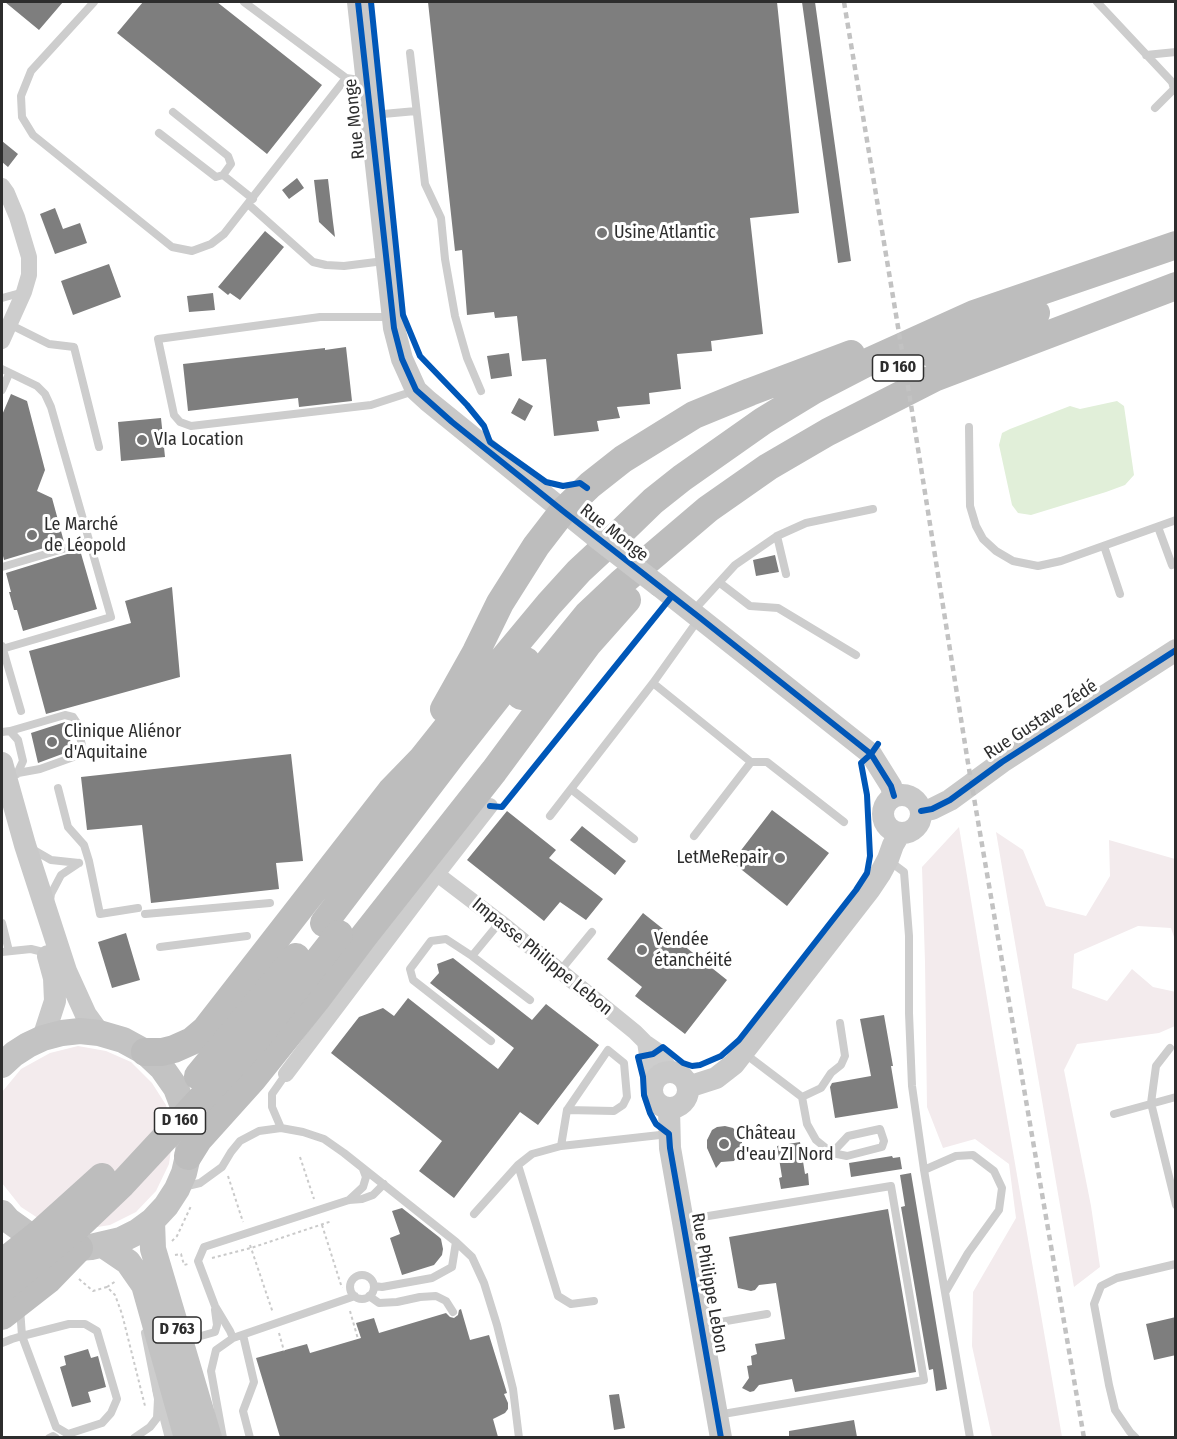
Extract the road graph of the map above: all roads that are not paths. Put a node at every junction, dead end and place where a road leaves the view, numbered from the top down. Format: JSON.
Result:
{"nodes":[{"id":1,"x":94,"y":2,"type":"edge"},
{"id":2,"x":244,"y":2,"type":"edge"},
{"id":3,"x":358,"y":2,"type":"edge"},
{"id":4,"x":1096,"y":2,"type":"edge"},
{"id":5,"x":1176,"y":52,"type":"edge"},
{"id":6,"x":410,"y":53,"type":"dead end"},
{"id":7,"x":1146,"y":55,"type":"junction"},
{"id":8,"x":356,"y":80,"type":"junction"},
{"id":9,"x":1155,"y":108,"type":"dead end"},
{"id":10,"x":416,"y":111,"type":"junction"},
{"id":11,"x":173,"y":112,"type":"dead end"},
{"id":12,"x":370,"y":115,"type":"junction"},
{"id":13,"x":159,"y":133,"type":"dead end"},
{"id":14,"x":223,"y":175,"type":"junction"},
{"id":15,"x":2,"y":186,"type":"edge"},
{"id":16,"x":250,"y":202,"type":"junction"},
{"id":17,"x":1176,"y":245,"type":"edge"},
{"id":18,"x":1176,"y":259,"type":"edge"},
{"id":19,"x":386,"y":261,"type":"junction"},
{"id":20,"x":1176,"y":286,"type":"edge"},
{"id":21,"x":24,"y":292,"type":"junction"},
{"id":22,"x":2,"y":298,"type":"edge"},
{"id":23,"x":974,"y":314,"type":"junction"},
{"id":24,"x":392,"y":317,"type":"junction"},
{"id":25,"x":4,"y":333,"type":"edge"},
{"id":26,"x":5,"y":372,"type":"edge"},
{"id":27,"x":2,"y":390,"type":"edge"},
{"id":28,"x":416,"y":390,"type":"junction"},
{"id":29,"x":481,"y":392,"type":"dead end"},
{"id":30,"x":969,"y":428,"type":"dead end"},
{"id":31,"x":99,"y":447,"type":"dead end"},
{"id":32,"x":873,"y":509,"type":"dead end"},
{"id":33,"x":562,"y":512,"type":"junction"},
{"id":34,"x":1176,"y":520,"type":"edge"},
{"id":35,"x":1158,"y":526,"type":"junction"},
{"id":36,"x":777,"y":536,"type":"junction"},
{"id":37,"x":90,"y":541,"type":"junction"},
{"id":38,"x":664,"y":546,"type":"junction"},
{"id":39,"x":1104,"y":546,"type":"junction"},
{"id":40,"x":1172,"y":565,"type":"dead end"},
{"id":41,"x":2,"y":567,"type":"edge"},
{"id":42,"x":786,"y":574,"type":"dead end"},
{"id":43,"x":720,"y":583,"type":"junction"},
{"id":44,"x":1120,"y":594,"type":"dead end"},
{"id":45,"x":696,"y":615,"type":"junction"},
{"id":46,"x":2,"y":648,"type":"edge"},
{"id":47,"x":1176,"y":650,"type":"edge"},
{"id":48,"x":856,"y":655,"type":"dead end"},
{"id":49,"x":653,"y":683,"type":"junction"},
{"id":50,"x":21,"y":711,"type":"dead end"},
{"id":51,"x":6,"y":732,"type":"edge"},
{"id":52,"x":751,"y":762,"type":"junction"},
{"id":53,"x":7,"y":778,"type":"edge"},
{"id":54,"x":58,"y":788,"type":"dead end"},
{"id":55,"x":572,"y":789,"type":"junction"},
{"id":56,"x":391,"y":791,"type":"junction"},
{"id":57,"x":894,"y":796,"type":"junction"},
{"id":58,"x":490,"y":806,"type":"dead end"},
{"id":59,"x":921,"y":811,"type":"junction"},
{"id":60,"x":550,"y":816,"type":"dead end"},
{"id":61,"x":844,"y":822,"type":"dead end"},
{"id":62,"x":900,"y":833,"type":"junction"},
{"id":63,"x":694,"y":836,"type":"dead end"},
{"id":64,"x":634,"y":839,"type":"dead end"},
{"id":65,"x":25,"y":844,"type":"junction"},
{"id":66,"x":888,"y":859,"type":"junction"},
{"id":67,"x":437,"y":874,"type":"junction"},
{"id":68,"x":270,"y":903,"type":"dead end"},
{"id":69,"x":47,"y":915,"type":"junction"},
{"id":70,"x":500,"y":922,"type":"junction"},
{"id":71,"x":2,"y":923,"type":"edge"},
{"id":72,"x":332,"y":928,"type":"junction"},
{"id":73,"x":592,"y":932,"type":"dead end"},
{"id":74,"x":248,"y":936,"type":"dead end"},
{"id":75,"x":160,"y":948,"type":"dead end"},
{"id":76,"x":5,"y":951,"type":"edge"},
{"id":77,"x":47,"y":953,"type":"junction"},
{"id":78,"x":472,"y":956,"type":"junction"},
{"id":79,"x":560,"y":971,"type":"junction"},
{"id":80,"x":530,"y":1000,"type":"dead end"},
{"id":81,"x":840,"y":1023,"type":"dead end"},
{"id":82,"x":99,"y":1033,"type":"junction"},
{"id":83,"x":43,"y":1038,"type":"junction"},
{"id":84,"x":491,"y":1041,"type":"dead end"},
{"id":85,"x":1170,"y":1048,"type":"dead end"},
{"id":86,"x":145,"y":1052,"type":"junction"},
{"id":87,"x":743,"y":1052,"type":"junction"},
{"id":88,"x":2,"y":1065,"type":"edge"},
{"id":89,"x":286,"y":1074,"type":"joint"},
{"id":90,"x":672,"y":1080,"type":"junction"},
{"id":91,"x":802,"y":1097,"type":"junction"},
{"id":92,"x":1176,"y":1097,"type":"edge"},
{"id":93,"x":1151,"y":1103,"type":"junction"},
{"id":94,"x":669,"y":1109,"type":"junction"},
{"id":95,"x":567,"y":1110,"type":"junction"},
{"id":96,"x":1114,"y":1114,"type":"dead end"},
{"id":97,"x":281,"y":1128,"type":"junction"},
{"id":98,"x":669,"y":1134,"type":"junction"},
{"id":99,"x":561,"y":1146,"type":"junction"},
{"id":100,"x":832,"y":1153,"type":"junction"},
{"id":101,"x":188,"y":1156,"type":"junction"},
{"id":102,"x":518,"y":1165,"type":"junction"},
{"id":103,"x":362,"y":1167,"type":"junction"},
{"id":104,"x":924,"y":1170,"type":"junction"},
{"id":105,"x":384,"y":1184,"type":"junction"},
{"id":106,"x":188,"y":1186,"type":"junction"},
{"id":107,"x":349,"y":1200,"type":"junction"},
{"id":108,"x":1176,"y":1204,"type":"edge"},
{"id":109,"x":2,"y":1213,"type":"edge"},
{"id":110,"x":474,"y":1214,"type":"dead end"},
{"id":111,"x":683,"y":1220,"type":"junction"},
{"id":112,"x":152,"y":1221,"type":"junction"},
{"id":113,"x":456,"y":1242,"type":"junction"},
{"id":114,"x":81,"y":1253,"type":"junction"},
{"id":115,"x":2,"y":1263,"type":"edge"},
{"id":116,"x":1176,"y":1264,"type":"edge"},
{"id":117,"x":144,"y":1285,"type":"junction"},
{"id":118,"x":374,"y":1286,"type":"junction"},
{"id":119,"x":946,"y":1291,"type":"junction"},
{"id":120,"x":355,"y":1296,"type":"junction"},
{"id":121,"x":369,"y":1296,"type":"junction"},
{"id":122,"x":594,"y":1301,"type":"dead end"},
{"id":123,"x":8,"y":1302,"type":"edge"},
{"id":124,"x":215,"y":1306,"type":"junction"},
{"id":125,"x":453,"y":1312,"type":"dead end"},
{"id":126,"x":767,"y":1314,"type":"dead end"},
{"id":127,"x":701,"y":1325,"type":"junction"},
{"id":128,"x":144,"y":1329,"type":"dead end"},
{"id":129,"x":179,"y":1335,"type":"junction"},
{"id":130,"x":243,"y":1335,"type":"junction"},
{"id":131,"x":22,"y":1336,"type":"junction"},
{"id":132,"x":233,"y":1338,"type":"junction"},
{"id":133,"x":2,"y":1343,"type":"edge"},
{"id":134,"x":719,"y":1426,"type":"edge"},
{"id":135,"x":69,"y":1436,"type":"edge"},
{"id":136,"x":49,"y":1437,"type":"edge"},
{"id":137,"x":56,"y":1437,"type":"edge"},
{"id":138,"x":134,"y":1437,"type":"edge"},
{"id":139,"x":173,"y":1437,"type":"edge"},
{"id":140,"x":187,"y":1437,"type":"edge"},
{"id":141,"x":208,"y":1437,"type":"edge"},
{"id":142,"x":224,"y":1437,"type":"edge"},
{"id":143,"x":250,"y":1437,"type":"edge"},
{"id":144,"x":519,"y":1437,"type":"edge"},
{"id":145,"x":970,"y":1437,"type":"edge"},
{"id":146,"x":1136,"y":1437,"type":"edge"}],
"edges":[{"from":1,"to":16,"type":"lane"},
{"from":2,"to":8,"type":"lane"},
{"from":3,"to":8,"type":"street","name":"Rue Monge"},
{"from":4,"to":7,"type":"lane"},
{"from":5,"to":7,"type":"lane"},
{"from":6,"to":10,"type":"lane"},
{"from":7,"to":9,"type":"lane"},
{"from":8,"to":12,"type":"street","name":"Rue Monge"},
{"from":8,"to":16,"type":"lane"},
{"from":10,"to":12,"type":"lane"},
{"from":10,"to":29,"type":"lane"},
{"from":11,"to":14,"type":"lane"},
{"from":12,"to":19,"type":"street","name":"Rue Monge"},
{"from":13,"to":14,"type":"lane"},
{"from":14,"to":16,"type":"lane"},
{"from":15,"to":21,"type":"street"},
{"from":16,"to":19,"type":"lane"},
{"from":17,"to":23,"type":"highway"},
{"from":18,"to":72,"type":"highway","number":"D 160"},
{"from":19,"to":24,"type":"street","name":"Rue Monge"},
{"from":20,"to":38,"type":"highway","number":"D 160"},
{"from":21,"to":22,"type":"lane"},
{"from":21,"to":25,"type":"street"},
{"from":23,"to":33,"type":"highway"},
{"from":23,"to":56,"type":"highway"},
{"from":24,"to":28,"type":"street","name":"Rue Monge"},
{"from":24,"to":28,"type":"lane"},
{"from":25,"to":31,"type":"lane"},
{"from":26,"to":27,"type":"lane"},
{"from":26,"to":37,"type":"lane"},
{"from":28,"to":33,"type":"street","name":"Rue Monge"},
{"from":30,"to":39,"type":"lane"},
{"from":32,"to":36,"type":"lane"},
{"from":33,"to":45,"type":"street","name":"Rue Monge","bridge":true},
{"from":33,"to":56,"type":"highway"},
{"from":34,"to":35,"type":"lane"},
{"from":35,"to":39,"type":"lane"},
{"from":35,"to":40,"type":"lane"},
{"from":36,"to":42,"type":"lane"},
{"from":36,"to":43,"type":"lane"},
{"from":37,"to":41,"type":"lane"},
{"from":37,"to":46,"type":"lane"},
{"from":38,"to":72,"type":"highway","number":"D 160"},
{"from":38,"to":101,"type":"highway"},
{"from":39,"to":44,"type":"lane"},
{"from":43,"to":45,"type":"lane"},
{"from":43,"to":48,"type":"lane"},
{"from":45,"to":49,"type":"lane"},
{"from":45,"to":57,"type":"street","name":"Rue Monge"},
{"from":46,"to":50,"type":"lane"},
{"from":47,"to":59,"type":"street","name":"Rue Gustave Zédé"},
{"from":49,"to":52,"type":"lane"},
{"from":49,"to":55,"type":"lane"},
{"from":51,"to":53,"type":"lane"},
{"from":51,"to":53,"type":"lane"},
{"from":52,"to":61,"type":"lane"},
{"from":52,"to":63,"type":"lane"},
{"from":53,"to":65,"type":"street"},
{"from":53,"to":77,"type":"street"},
{"from":54,"to":68,"type":"lane"},
{"from":55,"to":60,"type":"lane"},
{"from":55,"to":64,"type":"lane"},
{"from":56,"to":86,"type":"highway"},
{"from":57,"to":59,"type":"street"},
{"from":57,"to":62,"type":"street"},
{"from":58,"to":67,"type":"street"},
{"from":59,"to":62,"type":"street"},
{"from":62,"to":66,"type":"street"},
{"from":65,"to":69,"type":"street"},
{"from":65,"to":69,"type":"lane"},
{"from":66,"to":87,"type":"street"},
{"from":66,"to":104,"type":"lane"},
{"from":67,"to":70,"type":"street","name":"Impasse Philippe Lebon"},
{"from":67,"to":89,"type":"street"},
{"from":69,"to":82,"type":"street"},
{"from":70,"to":78,"type":"lane"},
{"from":70,"to":79,"type":"street","name":"Impasse Philippe Lebon"},
{"from":71,"to":76,"type":"lane"},
{"from":72,"to":115,"type":"highway","number":"D 160","bridge":true},
{"from":72,"to":123,"type":"highway","number":"D 160","bridge":true},
{"from":73,"to":79,"type":"lane"},
{"from":74,"to":75,"type":"lane"},
{"from":76,"to":77,"type":"lane"},
{"from":77,"to":83,"type":"street"},
{"from":78,"to":80,"type":"lane"},
{"from":78,"to":84,"type":"lane"},
{"from":79,"to":90,"type":"street","name":"Impasse Philippe Lebon"},
{"from":81,"to":91,"type":"lane"},
{"from":82,"to":83,"type":"main road"},
{"from":82,"to":86,"type":"main road"},
{"from":83,"to":88,"type":"main road"},
{"from":85,"to":93,"type":"lane"},
{"from":86,"to":101,"type":"main road"},
{"from":87,"to":90,"type":"street"},
{"from":87,"to":91,"type":"lane"},
{"from":89,"to":97,"type":"lane"},
{"from":90,"to":94,"type":"street"},
{"from":90,"to":94,"type":"street"},
{"from":91,"to":100,"type":"lane"},
{"from":92,"to":93,"type":"lane"},
{"from":93,"to":96,"type":"lane"},
{"from":93,"to":108,"type":"lane"},
{"from":94,"to":98,"type":"street","name":"Rue Philippe Lebon"},
{"from":95,"to":95,"type":"lane"},
{"from":95,"to":99,"type":"lane"},
{"from":97,"to":103,"type":"lane"},
{"from":97,"to":106,"type":"lane"},
{"from":98,"to":99,"type":"lane"},
{"from":98,"to":111,"type":"street","name":"Rue Philippe Lebon"},
{"from":99,"to":102,"type":"lane"},
{"from":100,"to":100,"type":"lane"},
{"from":101,"to":106,"type":"main road"},
{"from":102,"to":110,"type":"lane"},
{"from":102,"to":122,"type":"lane"},
{"from":103,"to":105,"type":"lane"},
{"from":103,"to":107,"type":"lane"},
{"from":104,"to":119,"type":"lane"},
{"from":104,"to":119,"type":"lane"},
{"from":105,"to":107,"type":"lane"},
{"from":105,"to":113,"type":"lane"},
{"from":106,"to":112,"type":"main road"},
{"from":107,"to":124,"type":"lane"},
{"from":109,"to":114,"type":"main road"},
{"from":111,"to":127,"type":"street","name":"Rue Philippe Lebon"},
{"from":111,"to":134,"type":"lane"},
{"from":112,"to":114,"type":"main road"},
{"from":112,"to":129,"type":"main road","number":"D 763"},
{"from":113,"to":118,"type":"lane"},
{"from":113,"to":144,"type":"lane"},
{"from":114,"to":117,"type":"main road","number":"D 763"},
{"from":114,"to":123,"type":"highway"},
{"from":116,"to":146,"type":"lane"},
{"from":117,"to":139,"type":"street"},
{"from":117,"to":140,"type":"main road","number":"D 763"},
{"from":118,"to":120,"type":"lane"},
{"from":118,"to":121,"type":"lane"},
{"from":119,"to":145,"type":"lane"},
{"from":120,"to":121,"type":"lane"},
{"from":120,"to":130,"type":"lane"},
{"from":121,"to":125,"type":"lane"},
{"from":123,"to":131,"type":"lane"},
{"from":124,"to":129,"type":"lane"},
{"from":124,"to":132,"type":"lane"},
{"from":126,"to":127,"type":"lane"},
{"from":127,"to":134,"type":"street","name":"Rue Philippe Lebon"},
{"from":128,"to":138,"type":"lane"},
{"from":129,"to":141,"type":"main road","number":"D 763"},
{"from":130,"to":132,"type":"lane"},
{"from":130,"to":143,"type":"lane"},
{"from":131,"to":133,"type":"lane"},
{"from":131,"to":135,"type":"lane"},
{"from":131,"to":135,"type":"lane"},
{"from":132,"to":142,"type":"lane"},
{"from":136,"to":137,"type":"lane"}]}
